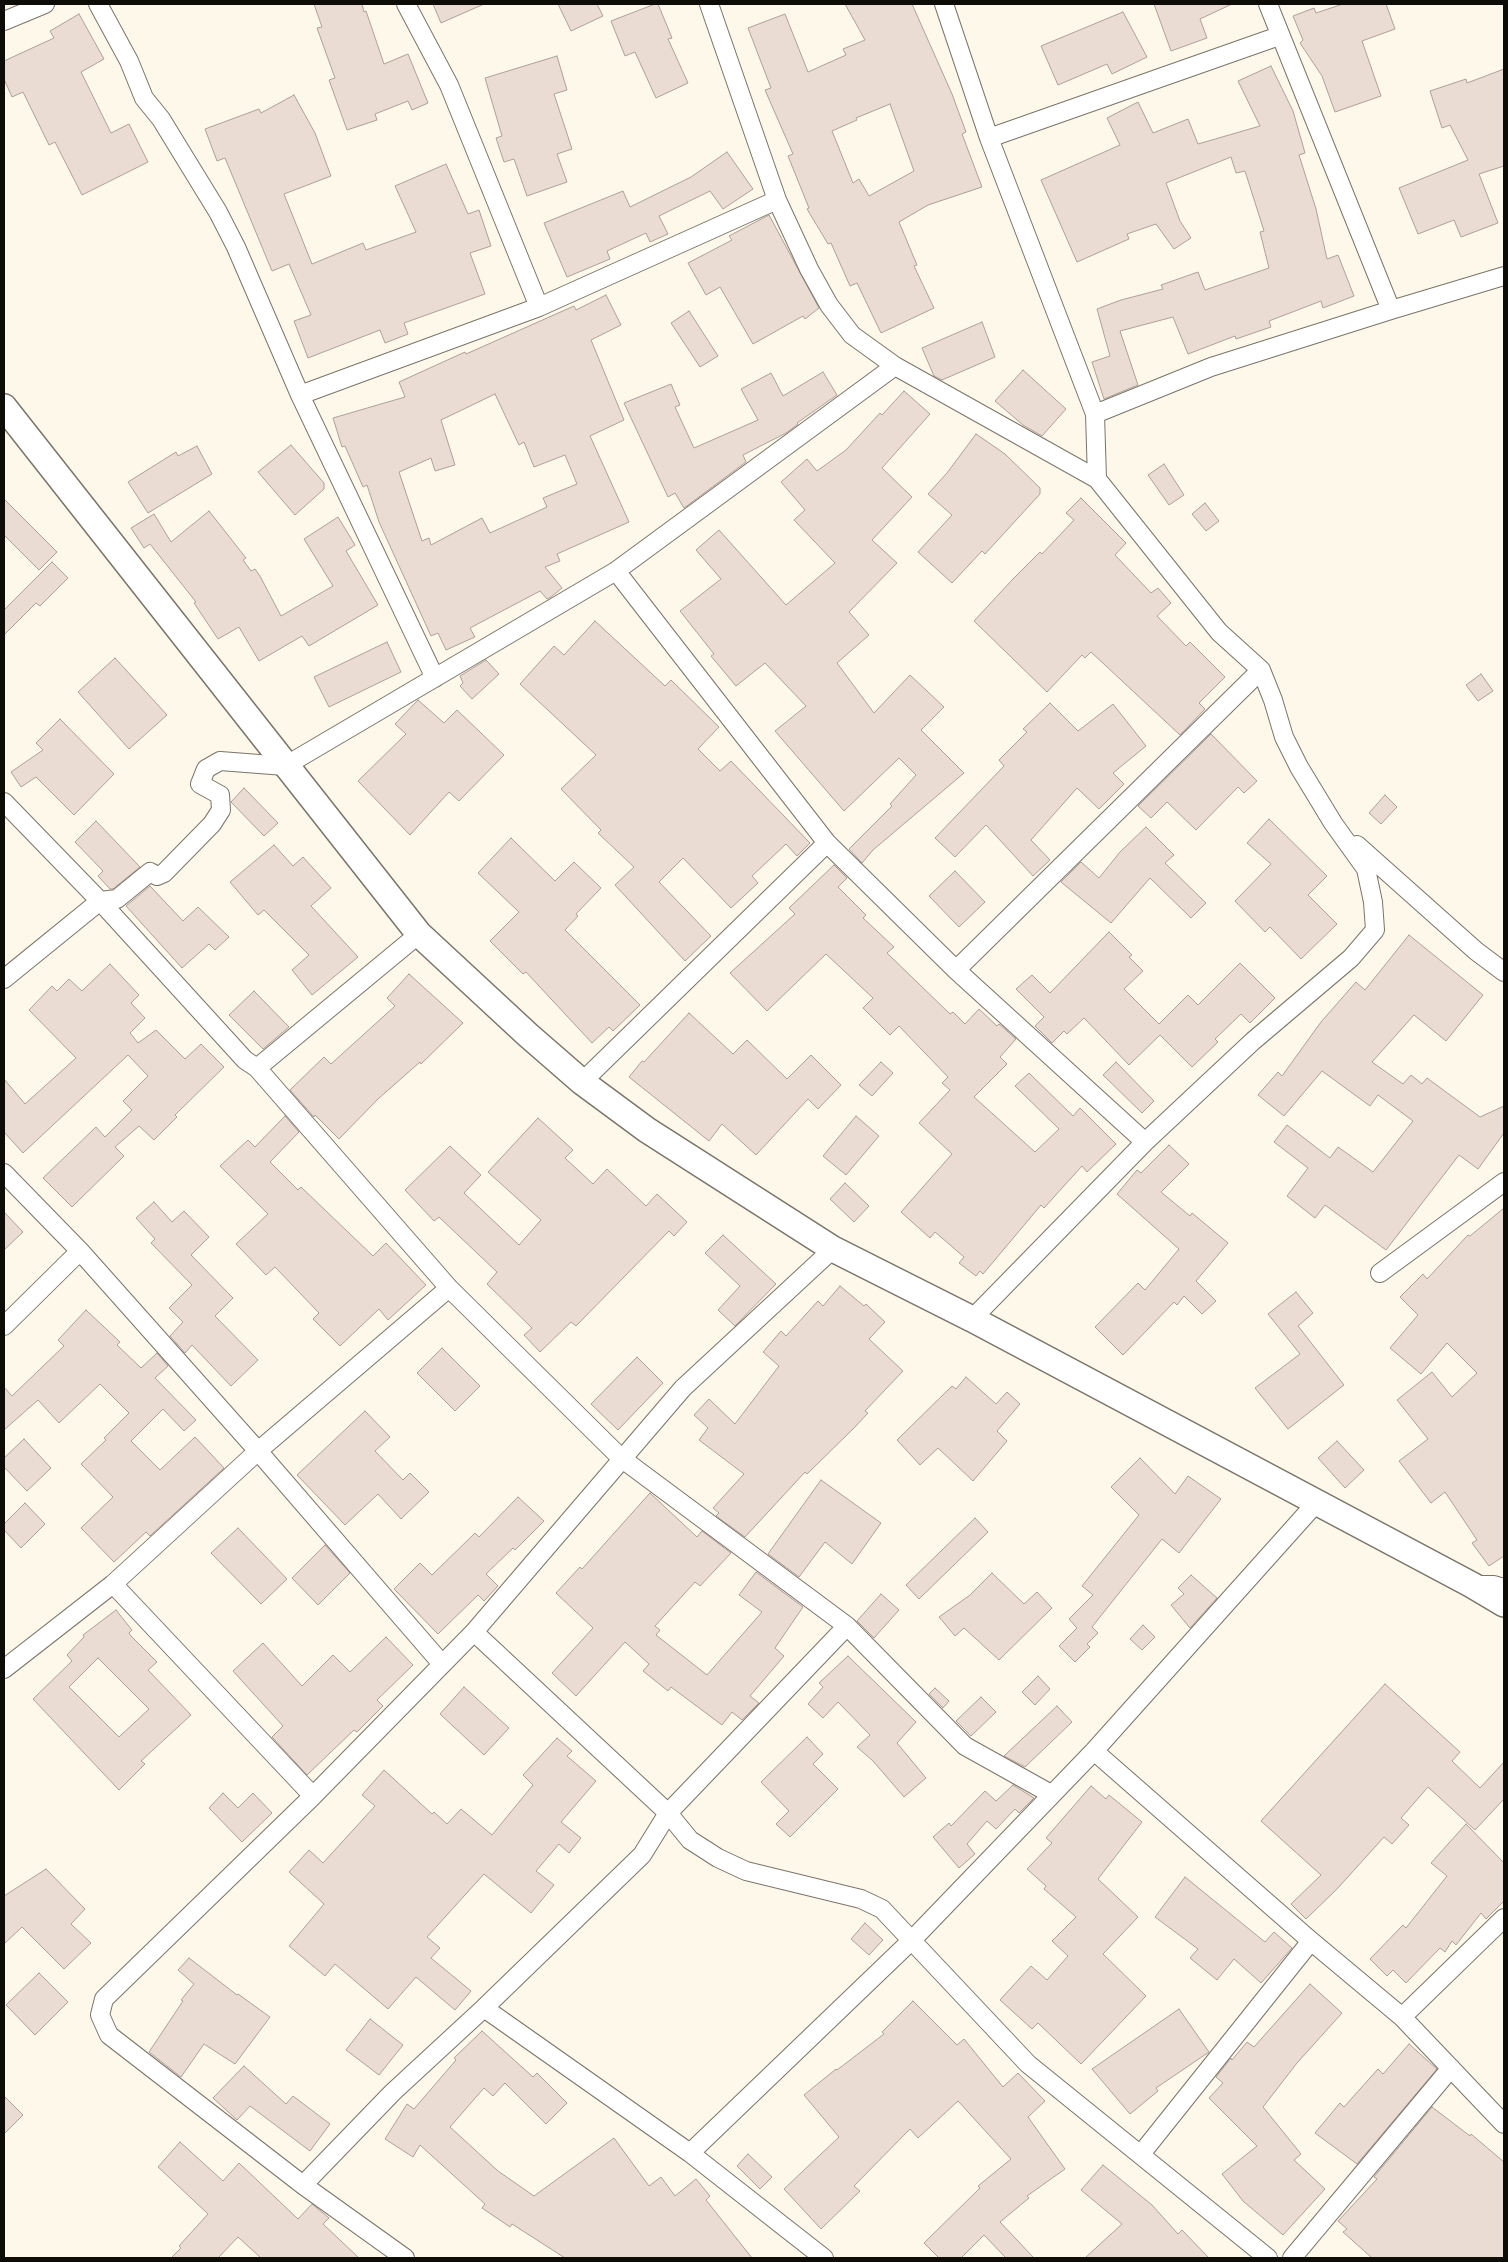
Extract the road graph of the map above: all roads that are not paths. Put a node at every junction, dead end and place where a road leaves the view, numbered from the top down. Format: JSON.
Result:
{"nodes":[{"id":1,"x":45,"y":4,"type":"edge"},
{"id":2,"x":98,"y":4,"type":"edge"},
{"id":3,"x":406,"y":4,"type":"edge"},
{"id":4,"x":709,"y":4,"type":"edge"},
{"id":5,"x":944,"y":4,"type":"edge"},
{"id":6,"x":1268,"y":4,"type":"edge"},
{"id":7,"x":4,"y":21,"type":"edge"},
{"id":8,"x":1279,"y":36,"type":"junction"},
{"id":9,"x":989,"y":138,"type":"junction"},
{"id":10,"x":777,"y":200,"type":"junction"},
{"id":11,"x":1504,"y":276,"type":"edge"},
{"id":12,"x":539,"y":307,"type":"junction"},
{"id":13,"x":1391,"y":310,"type":"junction"},
{"id":14,"x":895,"y":366,"type":"junction"},
{"id":15,"x":300,"y":395,"type":"junction"},
{"id":16,"x":4,"y":407,"type":"edge"},
{"id":17,"x":1095,"y":414,"type":"junction"},
{"id":18,"x":1097,"y":479,"type":"junction"},
{"id":19,"x":616,"y":571,"type":"junction"},
{"id":20,"x":1260,"y":670,"type":"junction"},
{"id":21,"x":435,"y":678,"type":"junction"},
{"id":22,"x":285,"y":766,"type":"junction"},
{"id":23,"x":4,"y":802,"type":"edge"},
{"id":24,"x":1333,"y":823,"type":"junction"},
{"id":25,"x":828,"y":843,"type":"junction"},
{"id":26,"x":100,"y":902,"type":"junction"},
{"id":27,"x":419,"y":934,"type":"junction"},
{"id":28,"x":956,"y":970,"type":"junction"},
{"id":29,"x":1504,"y":972,"type":"edge"},
{"id":30,"x":4,"y":979,"type":"edge"},
{"id":31,"x":257,"y":1068,"type":"junction"},
{"id":32,"x":582,"y":1082,"type":"junction"},
{"id":33,"x":1145,"y":1142,"type":"junction"},
{"id":34,"x":4,"y":1173,"type":"edge"},
{"id":35,"x":1504,"y":1182,"type":"edge"},
{"id":36,"x":833,"y":1249,"type":"junction"},
{"id":37,"x":80,"y":1251,"type":"junction"},
{"id":38,"x":1380,"y":1272,"type":"dead end"},
{"id":39,"x":449,"y":1288,"type":"junction"},
{"id":40,"x":972,"y":1319,"type":"junction"},
{"id":41,"x":4,"y":1326,"type":"edge"},
{"id":42,"x":258,"y":1451,"type":"junction"},
{"id":43,"x":621,"y":1458,"type":"junction"},
{"id":44,"x":1317,"y":1502,"type":"junction"},
{"id":45,"x":113,"y":1584,"type":"junction"},
{"id":46,"x":1472,"y":1585,"type":"junction"},
{"id":47,"x":1504,"y":1588,"type":"edge"},
{"id":48,"x":1504,"y":1604,"type":"edge"},
{"id":49,"x":847,"y":1626,"type":"junction"},
{"id":50,"x":474,"y":1632,"type":"junction"},
{"id":51,"x":442,"y":1664,"type":"junction"},
{"id":52,"x":4,"y":1669,"type":"edge"},
{"id":53,"x":1094,"y":1752,"type":"junction"},
{"id":54,"x":1051,"y":1794,"type":"junction"},
{"id":55,"x":313,"y":1796,"type":"junction"},
{"id":56,"x":668,"y":1813,"type":"junction"},
{"id":57,"x":1504,"y":1918,"type":"edge"},
{"id":58,"x":912,"y":1940,"type":"junction"},
{"id":59,"x":1311,"y":1941,"type":"junction"},
{"id":60,"x":484,"y":2008,"type":"junction"},
{"id":61,"x":1402,"y":2017,"type":"junction"},
{"id":62,"x":1450,"y":2068,"type":"junction"},
{"id":63,"x":1504,"y":2124,"type":"edge"},
{"id":64,"x":690,"y":2153,"type":"junction"},
{"id":65,"x":1141,"y":2154,"type":"junction"},
{"id":66,"x":303,"y":2185,"type":"junction"},
{"id":67,"x":405,"y":2258,"type":"edge"},
{"id":68,"x":824,"y":2258,"type":"edge"},
{"id":69,"x":1268,"y":2258,"type":"edge"},
{"id":70,"x":1292,"y":2258,"type":"edge"}],
"edges":[{"from":1,"to":7,"type":"street"},
{"from":2,"to":15,"type":"street"},
{"from":3,"to":12,"type":"street"},
{"from":4,"to":10,"type":"street"},
{"from":5,"to":9,"type":"street"},
{"from":6,"to":8,"type":"street"},
{"from":8,"to":9,"type":"street"},
{"from":8,"to":13,"type":"street"},
{"from":9,"to":17,"type":"street"},
{"from":10,"to":12,"type":"street"},
{"from":10,"to":14,"type":"street"},
{"from":11,"to":13,"type":"street"},
{"from":12,"to":15,"type":"street"},
{"from":13,"to":17,"type":"street"},
{"from":14,"to":18,"type":"street"},
{"from":14,"to":19,"type":"street"},
{"from":15,"to":21,"type":"street"},
{"from":16,"to":22,"type":"main road"},
{"from":17,"to":18,"type":"street"},
{"from":18,"to":20,"type":"street"},
{"from":19,"to":21,"type":"street"},
{"from":19,"to":25,"type":"street"},
{"from":20,"to":24,"type":"street"},
{"from":20,"to":28,"type":"street"},
{"from":21,"to":22,"type":"street"},
{"from":22,"to":26,"type":"street"},
{"from":22,"to":27,"type":"main road"},
{"from":23,"to":26,"type":"street"},
{"from":24,"to":29,"type":"street"},
{"from":24,"to":33,"type":"street"},
{"from":25,"to":28,"type":"street"},
{"from":25,"to":32,"type":"street"},
{"from":26,"to":30,"type":"street"},
{"from":26,"to":31,"type":"street"},
{"from":27,"to":31,"type":"street"},
{"from":27,"to":32,"type":"main road"},
{"from":28,"to":33,"type":"street"},
{"from":31,"to":39,"type":"street"},
{"from":32,"to":36,"type":"main road"},
{"from":33,"to":40,"type":"street"},
{"from":34,"to":37,"type":"street"},
{"from":35,"to":38,"type":"street"},
{"from":36,"to":40,"type":"main road"},
{"from":36,"to":43,"type":"street"},
{"from":37,"to":41,"type":"street"},
{"from":37,"to":42,"type":"street"},
{"from":39,"to":42,"type":"street"},
{"from":39,"to":43,"type":"street"},
{"from":40,"to":44,"type":"main road"},
{"from":42,"to":45,"type":"street"},
{"from":42,"to":51,"type":"street"},
{"from":43,"to":49,"type":"street"},
{"from":43,"to":50,"type":"street"},
{"from":44,"to":46,"type":"main road"},
{"from":44,"to":53,"type":"street"},
{"from":45,"to":52,"type":"street"},
{"from":45,"to":55,"type":"street"},
{"from":46,"to":47,"type":"street"},
{"from":46,"to":48,"type":"main road"},
{"from":49,"to":54,"type":"street"},
{"from":49,"to":56,"type":"street"},
{"from":50,"to":51,"type":"street"},
{"from":50,"to":56,"type":"street"},
{"from":51,"to":55,"type":"street"},
{"from":53,"to":54,"type":"street"},
{"from":53,"to":59,"type":"street"},
{"from":54,"to":58,"type":"street"},
{"from":55,"to":66,"type":"street"},
{"from":56,"to":58,"type":"street"},
{"from":56,"to":60,"type":"street"},
{"from":57,"to":61,"type":"street"},
{"from":58,"to":64,"type":"street"},
{"from":58,"to":65,"type":"street"},
{"from":59,"to":61,"type":"street"},
{"from":59,"to":65,"type":"street"},
{"from":60,"to":64,"type":"street"},
{"from":60,"to":66,"type":"street"},
{"from":61,"to":62,"type":"street"},
{"from":62,"to":63,"type":"street"},
{"from":62,"to":70,"type":"street"},
{"from":64,"to":68,"type":"street"},
{"from":65,"to":69,"type":"street"},
{"from":66,"to":67,"type":"street"}]}
